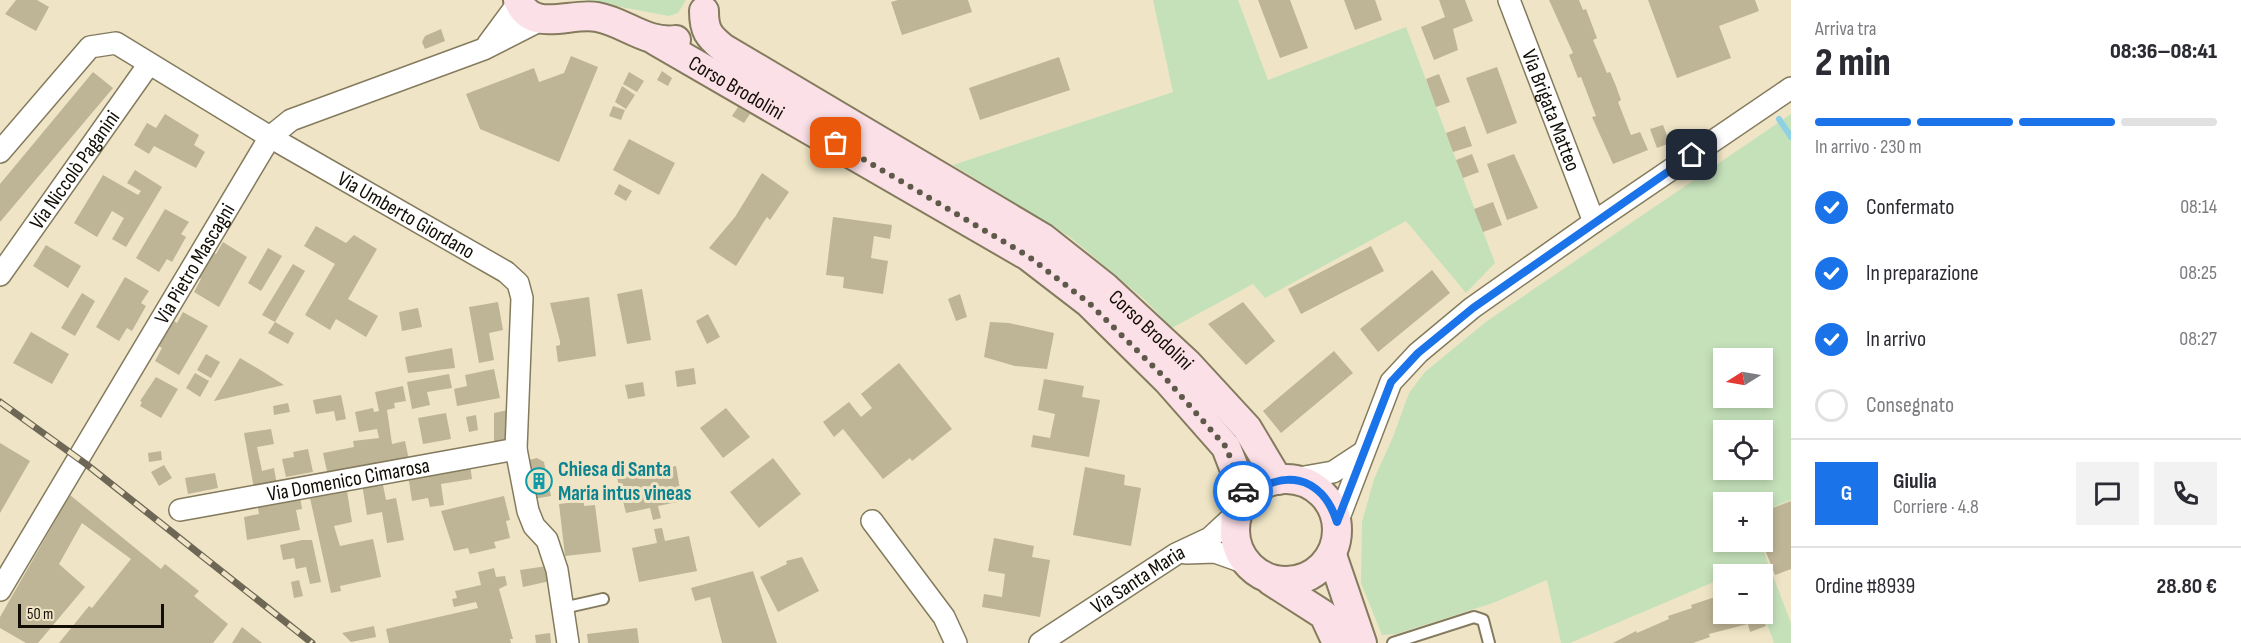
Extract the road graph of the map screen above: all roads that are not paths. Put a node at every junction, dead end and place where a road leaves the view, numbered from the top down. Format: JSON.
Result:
{"nodes":[{"id":1,"x":1509,"y":0,"type":"edge"},
{"id":2,"x":704,"y":6,"type":"edge"},
{"id":3,"x":526,"y":7,"type":"edge"},
{"id":4,"x":656,"y":40,"type":"junction"},
{"id":5,"x":150,"y":64,"type":"junction"},
{"id":6,"x":1791,"y":88,"type":"edge"},
{"id":7,"x":270,"y":137,"type":"junction"},
{"id":8,"x":0,"y":152,"type":"edge"},
{"id":9,"x":1594,"y":222,"type":"junction"},
{"id":10,"x":0,"y":274,"type":"edge"},
{"id":11,"x":516,"y":449,"type":"junction"},
{"id":12,"x":1362,"y":453,"type":"junction"},
{"id":13,"x":1286,"y":480,"type":"junction"},
{"id":14,"x":1242,"y":506,"type":"junction"},
{"id":15,"x":180,"y":510,"type":"dead end"},
{"id":16,"x":872,"y":521,"type":"dead end"},
{"id":17,"x":1337,"y":522,"type":"junction"},
{"id":18,"x":1176,"y":554,"type":"junction"},
{"id":19,"x":1332,"y":555,"type":"junction"},
{"id":20,"x":1256,"y":570,"type":"junction"},
{"id":21,"x":0,"y":590,"type":"edge"},
{"id":22,"x":603,"y":599,"type":"dead end"},
{"id":23,"x":563,"y":608,"type":"junction"},
{"id":24,"x":944,"y":617,"type":"junction"},
{"id":25,"x":568,"y":643,"type":"edge"},
{"id":26,"x":945,"y":643,"type":"edge"},
{"id":27,"x":956,"y":643,"type":"edge"},
{"id":28,"x":1040,"y":643,"type":"edge"},
{"id":29,"x":1337,"y":643,"type":"edge"},
{"id":30,"x":1362,"y":643,"type":"edge"},
{"id":31,"x":1393,"y":643,"type":"edge"},
{"id":32,"x":1489,"y":643,"type":"edge"}],
"edges":[{"from":1,"to":9,"type":"street","name":"Via Brigata Matteo"},
{"from":2,"to":4,"type":"main road","name":"Corso Brodolini"},
{"from":2,"to":13,"type":"main road","name":"Corso Brodolini"},
{"from":3,"to":4,"type":"main road","name":"Corso Brodolini"},
{"from":3,"to":7,"type":"street","name":"Via Pietro Mascagni"},
{"from":4,"to":14,"type":"main road","name":"Corso Brodolini"},
{"from":5,"to":7,"type":"street","name":"Via Umberto Giordano"},
{"from":5,"to":8,"type":"street","name":"Via Umberto Giordano"},
{"from":5,"to":10,"type":"street","name":"Via Niccolò Paganini"},
{"from":6,"to":9,"type":"street"},
{"from":7,"to":11,"type":"street","name":"Via Umberto Giordano"},
{"from":7,"to":21,"type":"street","name":"Via Pietro Mascagni"},
{"from":9,"to":12,"type":"street"},
{"from":11,"to":15,"type":"street","name":"Via Domenico Cimarosa"},
{"from":11,"to":23,"type":"street","name":"Via Umberto Giordano"},
{"from":12,"to":13,"type":"street"},
{"from":12,"to":17,"type":"street"},
{"from":13,"to":14,"type":"main road"},
{"from":13,"to":17,"type":"main road"},
{"from":14,"to":18,"type":"street"},
{"from":14,"to":20,"type":"main road","name":"Corso Brodolini"},
{"from":16,"to":24,"type":"street"},
{"from":17,"to":19,"type":"main road"},
{"from":18,"to":20,"type":"street","name":"Via Santa Maria"},
{"from":18,"to":28,"type":"street","name":"Via Santa Maria"},
{"from":19,"to":20,"type":"main road"},
{"from":19,"to":30,"type":"main road"},
{"from":20,"to":29,"type":"main road"},
{"from":22,"to":23,"type":"lane"},
{"from":23,"to":25,"type":"street","name":"Via Umberto Giordano"},
{"from":24,"to":26,"type":"street"},
{"from":24,"to":27,"type":"street"},
{"from":31,"to":32,"type":"lane"}]}
